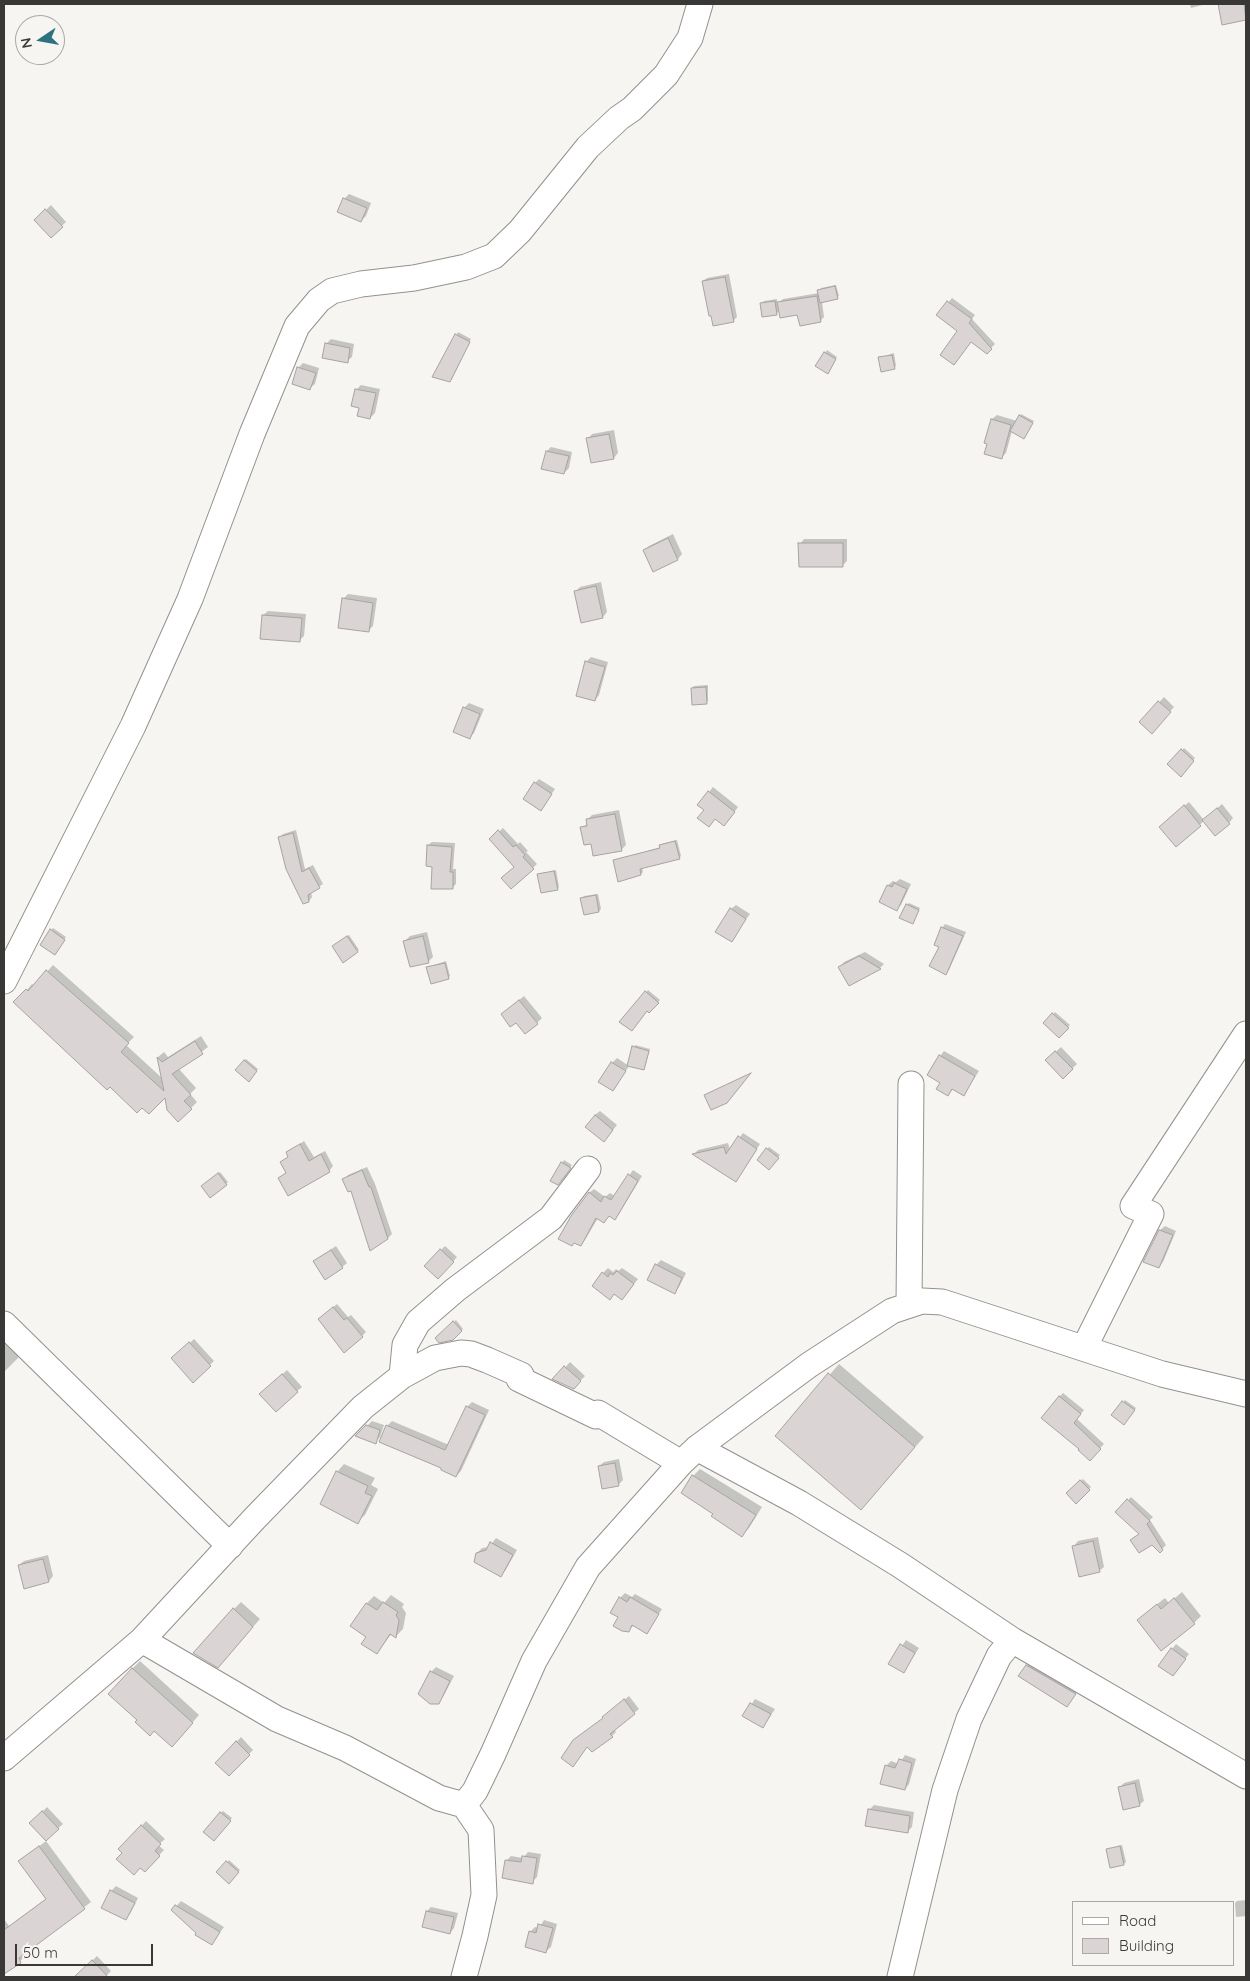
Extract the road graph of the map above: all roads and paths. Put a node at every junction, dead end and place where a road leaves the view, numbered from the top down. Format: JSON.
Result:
{"nodes":[{"id":1,"x":700,"y":4,"type":"edge"},
{"id":2,"x":4,"y":981,"type":"edge"},
{"id":3,"x":1246,"y":1034,"type":"edge"},
{"id":4,"x":911,"y":1084,"type":"dead end"},
{"id":5,"x":588,"y":1169,"type":"dead end"},
{"id":6,"x":909,"y":1305,"type":"junction"},
{"id":7,"x":4,"y":1324,"type":"edge"},
{"id":8,"x":1084,"y":1348,"type":"junction"},
{"id":9,"x":402,"y":1376,"type":"junction"},
{"id":10,"x":1246,"y":1394,"type":"edge"},
{"id":11,"x":689,"y":1455,"type":"junction"},
{"id":12,"x":230,"y":1546,"type":"junction"},
{"id":13,"x":142,"y":1640,"type":"junction"},
{"id":14,"x":1012,"y":1640,"type":"junction"},
{"id":15,"x":4,"y":1758,"type":"edge"},
{"id":16,"x":1246,"y":1776,"type":"edge"},
{"id":17,"x":464,"y":1805,"type":"junction"},
{"id":18,"x":464,"y":1977,"type":"edge"},
{"id":19,"x":900,"y":1977,"type":"edge"}],
"edges":[{"from":1,"to":2,"type":"street"},
{"from":3,"to":8,"type":"street"},
{"from":4,"to":6,"type":"street"},
{"from":5,"to":9,"type":"street"},
{"from":6,"to":8,"type":"street"},
{"from":6,"to":11,"type":"street"},
{"from":7,"to":12,"type":"street"},
{"from":8,"to":10,"type":"street"},
{"from":9,"to":11,"type":"street"},
{"from":9,"to":12,"type":"street"},
{"from":11,"to":14,"type":"street"},
{"from":11,"to":17,"type":"street"},
{"from":12,"to":13,"type":"street"},
{"from":13,"to":15,"type":"street"},
{"from":13,"to":17,"type":"street"},
{"from":14,"to":16,"type":"street"},
{"from":14,"to":19,"type":"street"},
{"from":17,"to":18,"type":"street"}]}
